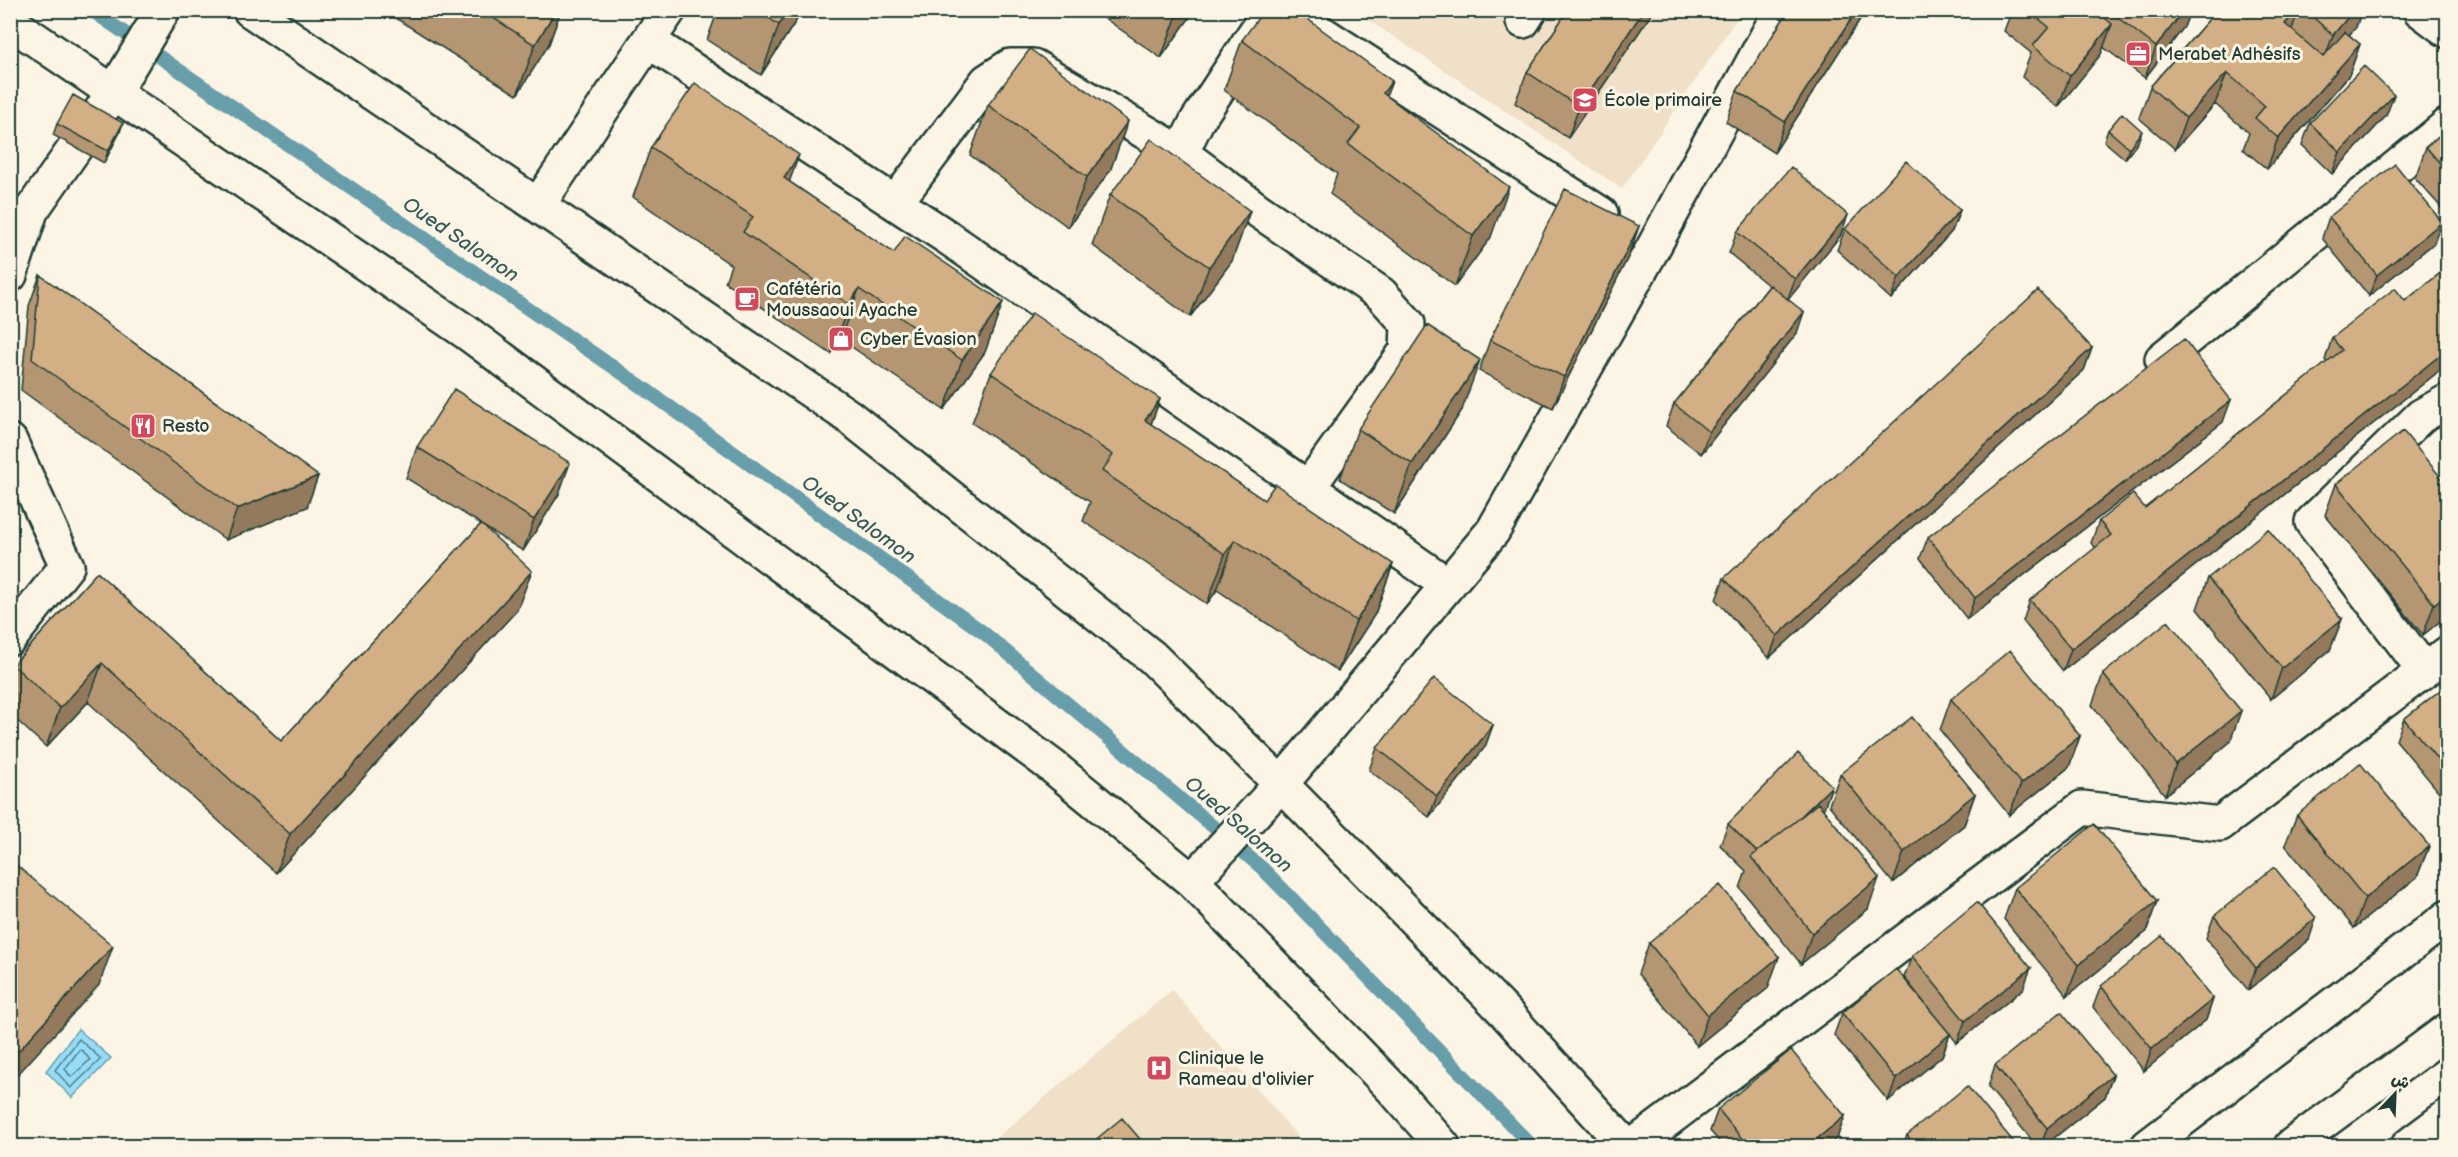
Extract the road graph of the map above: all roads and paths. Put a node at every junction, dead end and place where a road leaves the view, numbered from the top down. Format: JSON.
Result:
{"nodes":[{"id":1,"x":163,"y":10,"type":"edge"},
{"id":2,"x":250,"y":10,"type":"edge"},
{"id":3,"x":669,"y":10,"type":"edge"},
{"id":4,"x":1270,"y":10,"type":"edge"},
{"id":5,"x":1287,"y":10,"type":"edge"},
{"id":6,"x":1781,"y":10,"type":"edge"},
{"id":7,"x":2420,"y":10,"type":"edge"},
{"id":8,"x":10,"y":22,"type":"edge"},
{"id":9,"x":2448,"y":31,"type":"edge"},
{"id":10,"x":650,"y":42,"type":"junction"},
{"id":11,"x":121,"y":81,"type":"junction"},
{"id":12,"x":2448,"y":125,"type":"edge"},
{"id":13,"x":1181,"y":153,"type":"junction"},
{"id":14,"x":896,"y":202,"type":"junction"},
{"id":15,"x":538,"y":205,"type":"junction"},
{"id":16,"x":1653,"y":248,"type":"junction"},
{"id":17,"x":10,"y":275,"type":"edge"},
{"id":18,"x":2162,"y":359,"type":"edge"},
{"id":19,"x":2448,"y":401,"type":"edge"},
{"id":20,"x":10,"y":441,"type":"edge"},
{"id":21,"x":1308,"y":488,"type":"junction"},
{"id":22,"x":1448,"y":585,"type":"junction"},
{"id":23,"x":10,"y":638,"type":"edge"},
{"id":24,"x":2436,"y":661,"type":"edge"},
{"id":25,"x":1281,"y":784,"type":"junction"},
{"id":26,"x":1192,"y":881,"type":"junction"},
{"id":27,"x":2448,"y":917,"type":"edge"},
{"id":28,"x":2448,"y":1030,"type":"edge"},
{"id":29,"x":2448,"y":1116,"type":"edge"},
{"id":30,"x":1443,"y":1146,"type":"edge"},
{"id":31,"x":1626,"y":1146,"type":"edge"},
{"id":32,"x":1633,"y":1146,"type":"edge"},
{"id":33,"x":2148,"y":1146,"type":"edge"},
{"id":34,"x":2291,"y":1146,"type":"edge"},
{"id":35,"x":2408,"y":1146,"type":"edge"}],
"edges":[{"from":1,"to":11,"type":"street"},
{"from":2,"to":15,"type":"street"},
{"from":3,"to":10,"type":"street"},
{"from":4,"to":13,"type":"street"},
{"from":5,"to":16,"type":"street"},
{"from":6,"to":16,"type":"street"},
{"from":7,"to":9,"type":"street"},
{"from":8,"to":11,"type":"street"},
{"from":10,"to":14,"type":"street"},
{"from":10,"to":15,"type":"street"},
{"from":11,"to":17,"type":"street"},
{"from":11,"to":26,"type":"street"},
{"from":12,"to":18,"type":"street"},
{"from":13,"to":14,"type":"street"},
{"from":13,"to":21,"type":"street"},
{"from":14,"to":21,"type":"street"},
{"from":15,"to":25,"type":"street"},
{"from":16,"to":22,"type":"street"},
{"from":19,"to":24,"type":"street"},
{"from":20,"to":23,"type":"street"},
{"from":21,"to":22,"type":"street"},
{"from":22,"to":25,"type":"street"},
{"from":24,"to":32,"type":"street"},
{"from":25,"to":26,"type":"street"},
{"from":25,"to":31,"type":"street"},
{"from":26,"to":30,"type":"street"},
{"from":27,"to":33,"type":"street"},
{"from":28,"to":34,"type":"street"},
{"from":29,"to":35,"type":"street"}]}
